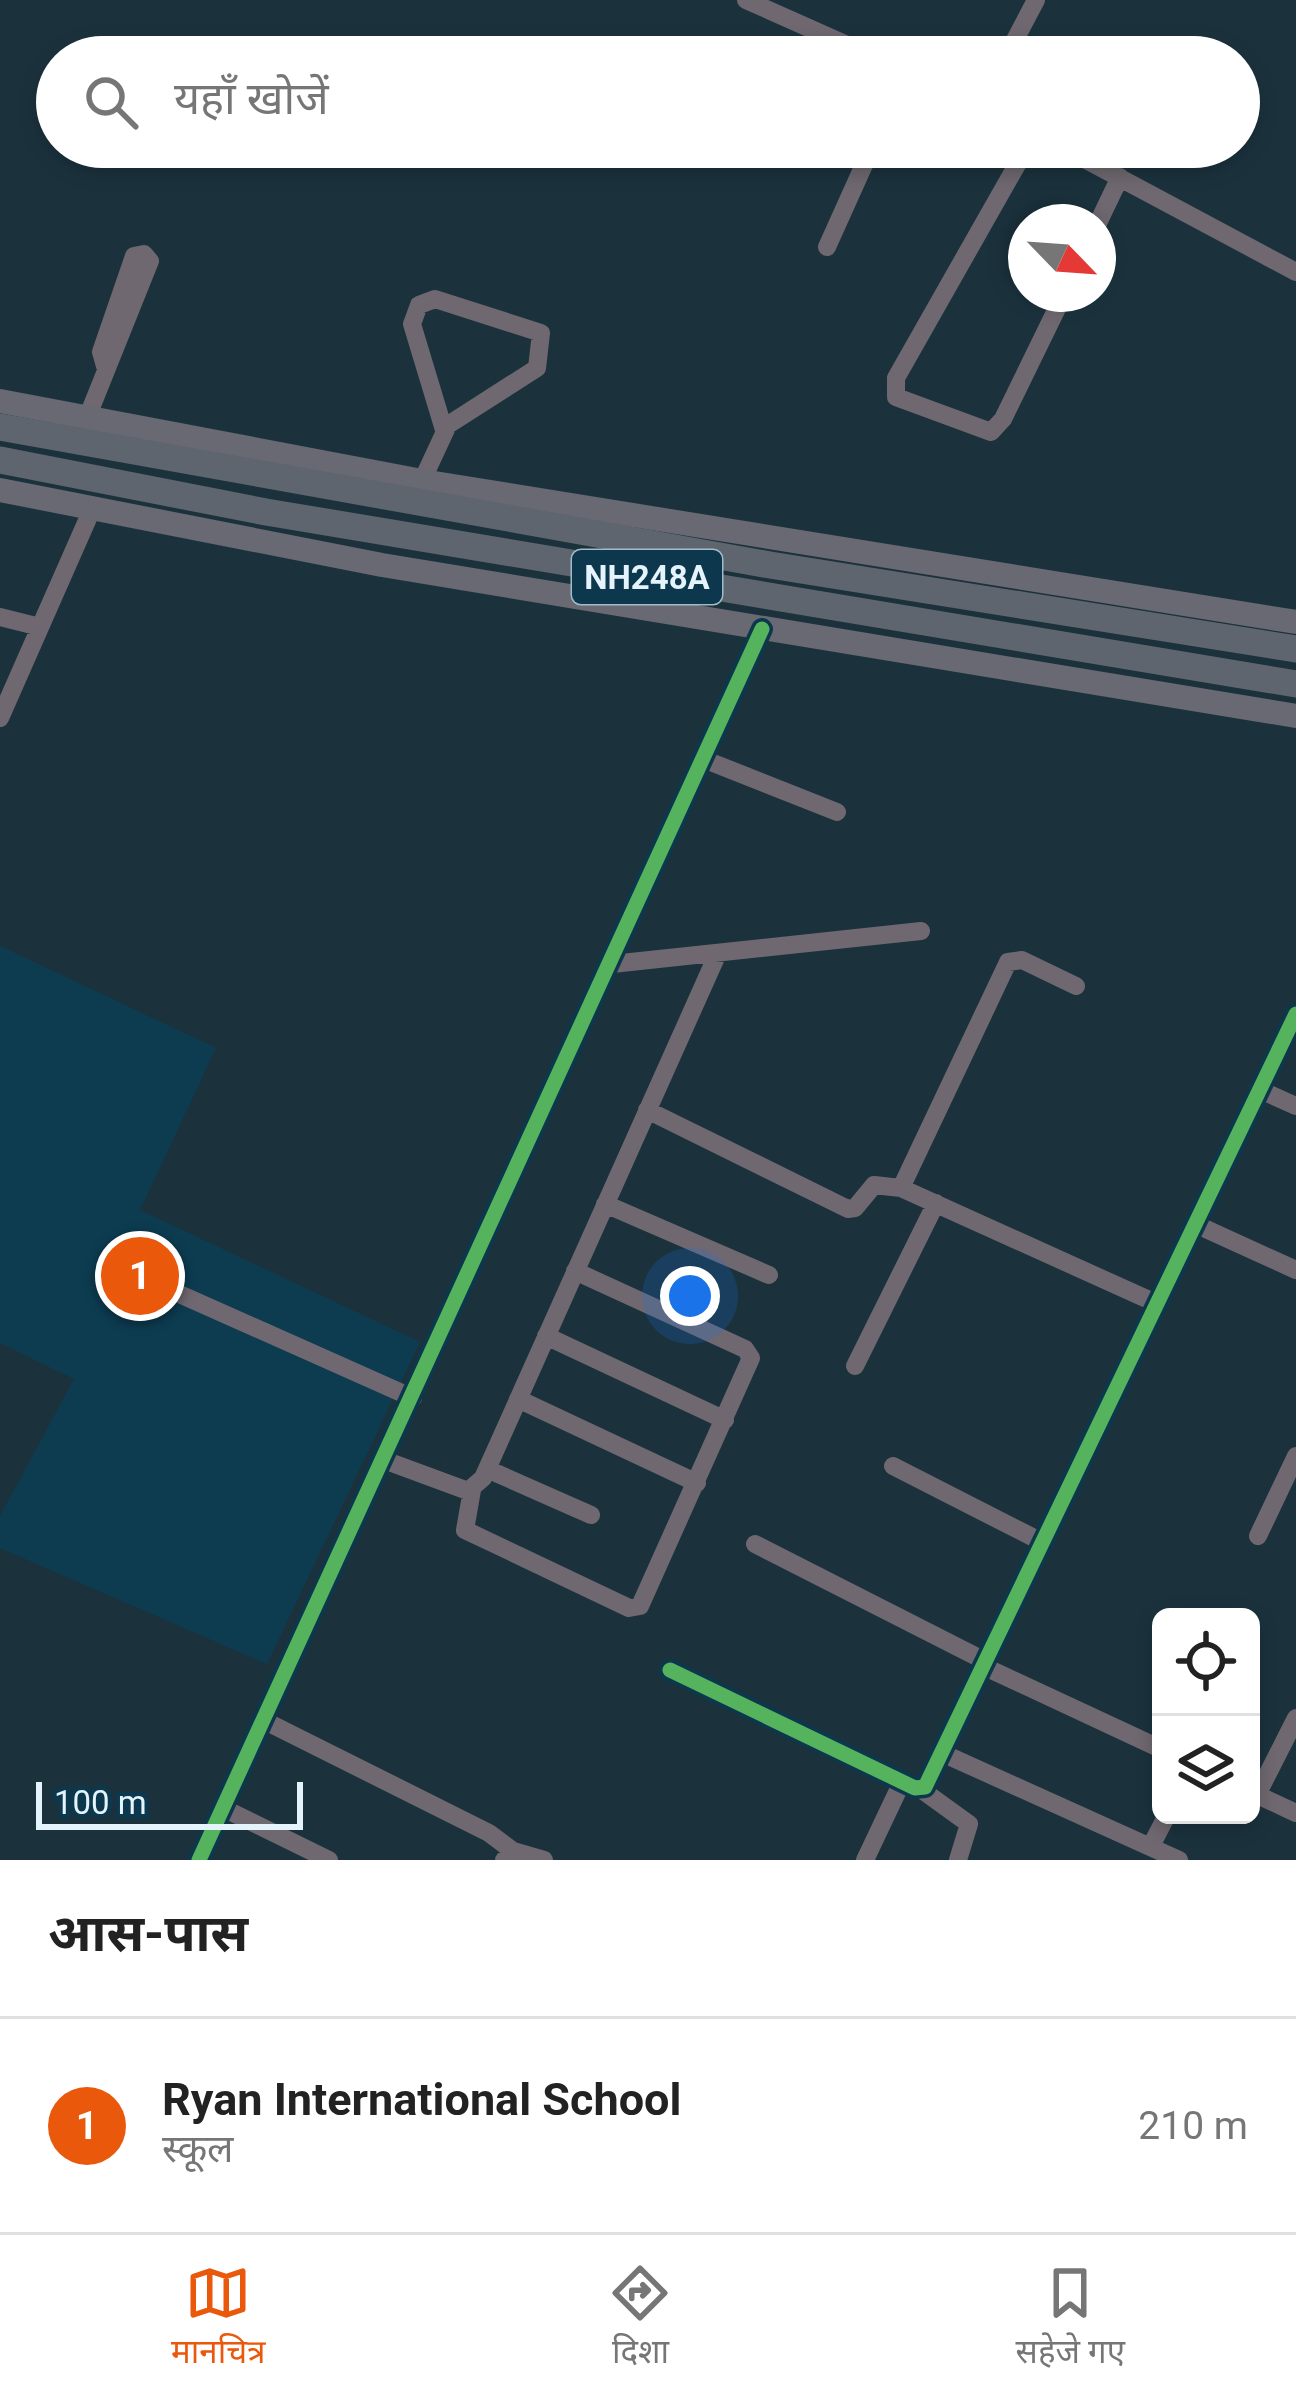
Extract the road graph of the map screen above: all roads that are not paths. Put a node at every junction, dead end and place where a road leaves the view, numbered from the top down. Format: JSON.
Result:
{"nodes":[{"id":1,"x":746,"y":0,"type":"edge"},
{"id":2,"x":1036,"y":0,"type":"edge"},
{"id":3,"x":827,"y":36,"type":"edge"},
{"id":4,"x":1017,"y":36,"type":"edge"},
{"id":5,"x":863,"y":168,"type":"edge"},
{"id":6,"x":1015,"y":168,"type":"edge"},
{"id":7,"x":1103,"y":168,"type":"edge"},
{"id":8,"x":1120,"y":177,"type":"junction"},
{"id":9,"x":1107,"y":204,"type":"edge"},
{"id":10,"x":827,"y":247,"type":"dead end"},
{"id":11,"x":1296,"y":272,"type":"edge"},
{"id":12,"x":1055,"y":312,"type":"edge"},
{"id":13,"x":105,"y":366,"type":"junction"},
{"id":14,"x":0,"y":401,"type":"edge"},
{"id":15,"x":87,"y":418,"type":"junction"},
{"id":16,"x":0,"y":427,"type":"edge"},
{"id":17,"x":444,"y":430,"type":"junction"},
{"id":18,"x":0,"y":460,"type":"edge"},
{"id":19,"x":422,"y":482,"type":"junction"},
{"id":20,"x":0,"y":490,"type":"edge"},
{"id":21,"x":93,"y":507,"type":"junction"},
{"id":22,"x":0,"y":617,"type":"edge"},
{"id":23,"x":1296,"y":622,"type":"edge"},
{"id":24,"x":40,"y":627,"type":"junction"},
{"id":25,"x":762,"y":629,"type":"junction"},
{"id":26,"x":1296,"y":649,"type":"edge"},
{"id":27,"x":1296,"y":684,"type":"edge"},
{"id":28,"x":1296,"y":716,"type":"edge"},
{"id":29,"x":0,"y":718,"type":"edge"},
{"id":30,"x":704,"y":759,"type":"junction"},
{"id":31,"x":837,"y":812,"type":"dead end"},
{"id":32,"x":920,"y":931,"type":"dead end"},
{"id":33,"x":718,"y":953,"type":"junction"},
{"id":34,"x":611,"y":964,"type":"junction"},
{"id":35,"x":1076,"y":986,"type":"dead end"},
{"id":36,"x":1296,"y":1014,"type":"edge"},
{"id":37,"x":1258,"y":1088,"type":"junction"},
{"id":38,"x":1296,"y":1106,"type":"edge"},
{"id":39,"x":647,"y":1110,"type":"junction"},
{"id":40,"x":901,"y":1188,"type":"junction"},
{"id":41,"x":936,"y":1202,"type":"junction"},
{"id":42,"x":605,"y":1204,"type":"junction"},
{"id":43,"x":1195,"y":1224,"type":"junction"},
{"id":44,"x":112,"y":1264,"type":"dead end"},
{"id":45,"x":1296,"y":1270,"type":"edge"},
{"id":46,"x":575,"y":1271,"type":"junction"},
{"id":47,"x":769,"y":1274,"type":"dead end"},
{"id":48,"x":1158,"y":1304,"type":"junction"},
{"id":49,"x":546,"y":1336,"type":"junction"},
{"id":50,"x":854,"y":1366,"type":"dead end"},
{"id":51,"x":412,"y":1398,"type":"junction"},
{"id":52,"x":518,"y":1400,"type":"junction"},
{"id":53,"x":725,"y":1420,"type":"junction"},
{"id":54,"x":1296,"y":1456,"type":"edge"},
{"id":55,"x":384,"y":1460,"type":"junction"},
{"id":56,"x":892,"y":1466,"type":"dead end"},
{"id":57,"x":487,"y":1469,"type":"junction"},
{"id":58,"x":697,"y":1483,"type":"junction"},
{"id":59,"x":472,"y":1490,"type":"junction"},
{"id":60,"x":1274,"y":1506,"type":"junction"},
{"id":61,"x":591,"y":1515,"type":"dead end"},
{"id":62,"x":1296,"y":1516,"type":"edge"},
{"id":63,"x":1258,"y":1536,"type":"dead end"},
{"id":64,"x":1042,"y":1542,"type":"junction"},
{"id":65,"x":754,"y":1544,"type":"dead end"},
{"id":66,"x":986,"y":1664,"type":"junction"},
{"id":67,"x":670,"y":1670,"type":"dead end"},
{"id":68,"x":1296,"y":1718,"type":"edge"},
{"id":69,"x":263,"y":1720,"type":"junction"},
{"id":70,"x":1152,"y":1745,"type":"edge"},
{"id":71,"x":942,"y":1753,"type":"junction"},
{"id":72,"x":1260,"y":1782,"type":"edge"},
{"id":73,"x":912,"y":1786,"type":"junction"},
{"id":74,"x":1260,"y":1796,"type":"edge"},
{"id":75,"x":223,"y":1808,"type":"junction"},
{"id":76,"x":1296,"y":1814,"type":"edge"},
{"id":77,"x":1163,"y":1824,"type":"edge"},
{"id":78,"x":1151,"y":1846,"type":"junction"},
{"id":79,"x":509,"y":1855,"type":"edge"},
{"id":80,"x":199,"y":1860,"type":"edge"},
{"id":81,"x":329,"y":1860,"type":"edge"},
{"id":82,"x":544,"y":1860,"type":"edge"},
{"id":83,"x":865,"y":1860,"type":"edge"},
{"id":84,"x":958,"y":1860,"type":"edge"},
{"id":85,"x":1179,"y":1860,"type":"edge"}],
"edges":[{"from":1,"to":3,"type":"street"},
{"from":2,"to":4,"type":"street"},
{"from":5,"to":10,"type":"street"},
{"from":6,"to":12,"type":"street"},
{"from":7,"to":8,"type":"street"},
{"from":8,"to":9,"type":"street"},
{"from":8,"to":11,"type":"street"},
{"from":13,"to":13,"type":"street"},
{"from":13,"to":15,"type":"street"},
{"from":14,"to":15,"type":"main road"},
{"from":15,"to":19,"type":"main road"},
{"from":16,"to":26,"type":"highway","number":"NH248A"},
{"from":17,"to":17,"type":"street"},
{"from":17,"to":19,"type":"street"},
{"from":18,"to":27,"type":"highway","number":"NH248A"},
{"from":19,"to":23,"type":"main road"},
{"from":20,"to":21,"type":"main road"},
{"from":21,"to":24,"type":"street"},
{"from":21,"to":25,"type":"main road"},
{"from":22,"to":24,"type":"street"},
{"from":24,"to":29,"type":"street"},
{"from":25,"to":28,"type":"main road"},
{"from":25,"to":30,"type":"street"},
{"from":30,"to":31,"type":"street"},
{"from":30,"to":34,"type":"street"},
{"from":32,"to":33,"type":"street"},
{"from":33,"to":34,"type":"street"},
{"from":33,"to":39,"type":"street"},
{"from":34,"to":51,"type":"street"},
{"from":35,"to":40,"type":"street"},
{"from":36,"to":37,"type":"street"},
{"from":37,"to":38,"type":"street"},
{"from":37,"to":43,"type":"street"},
{"from":39,"to":40,"type":"street"},
{"from":39,"to":42,"type":"street"},
{"from":40,"to":41,"type":"street"},
{"from":41,"to":48,"type":"street"},
{"from":41,"to":50,"type":"street"},
{"from":42,"to":46,"type":"street"},
{"from":42,"to":47,"type":"street"},
{"from":43,"to":45,"type":"street"},
{"from":43,"to":48,"type":"street"},
{"from":44,"to":51,"type":"street"},
{"from":46,"to":49,"type":"street"},
{"from":46,"to":53,"type":"street"},
{"from":48,"to":64,"type":"street"},
{"from":49,"to":52,"type":"street"},
{"from":49,"to":53,"type":"street"},
{"from":51,"to":55,"type":"street"},
{"from":52,"to":57,"type":"street"},
{"from":52,"to":58,"type":"street"},
{"from":53,"to":58,"type":"street"},
{"from":54,"to":60,"type":"street"},
{"from":55,"to":59,"type":"street"},
{"from":55,"to":69,"type":"street"},
{"from":56,"to":64,"type":"street"},
{"from":57,"to":59,"type":"street"},
{"from":57,"to":61,"type":"street"},
{"from":58,"to":59,"type":"street"},
{"from":60,"to":62,"type":"street"},
{"from":60,"to":63,"type":"street"},
{"from":64,"to":66,"type":"street"},
{"from":65,"to":66,"type":"street"},
{"from":66,"to":70,"type":"street"},
{"from":66,"to":71,"type":"street"},
{"from":67,"to":73,"type":"street"},
{"from":68,"to":72,"type":"street"},
{"from":69,"to":75,"type":"street"},
{"from":69,"to":79,"type":"street"},
{"from":71,"to":73,"type":"street"},
{"from":71,"to":78,"type":"street"},
{"from":73,"to":83,"type":"street"},
{"from":73,"to":84,"type":"street"},
{"from":74,"to":76,"type":"street"},
{"from":75,"to":80,"type":"street"},
{"from":75,"to":81,"type":"street"},
{"from":77,"to":78,"type":"street"},
{"from":78,"to":85,"type":"street"},
{"from":79,"to":82,"type":"street"}]}
